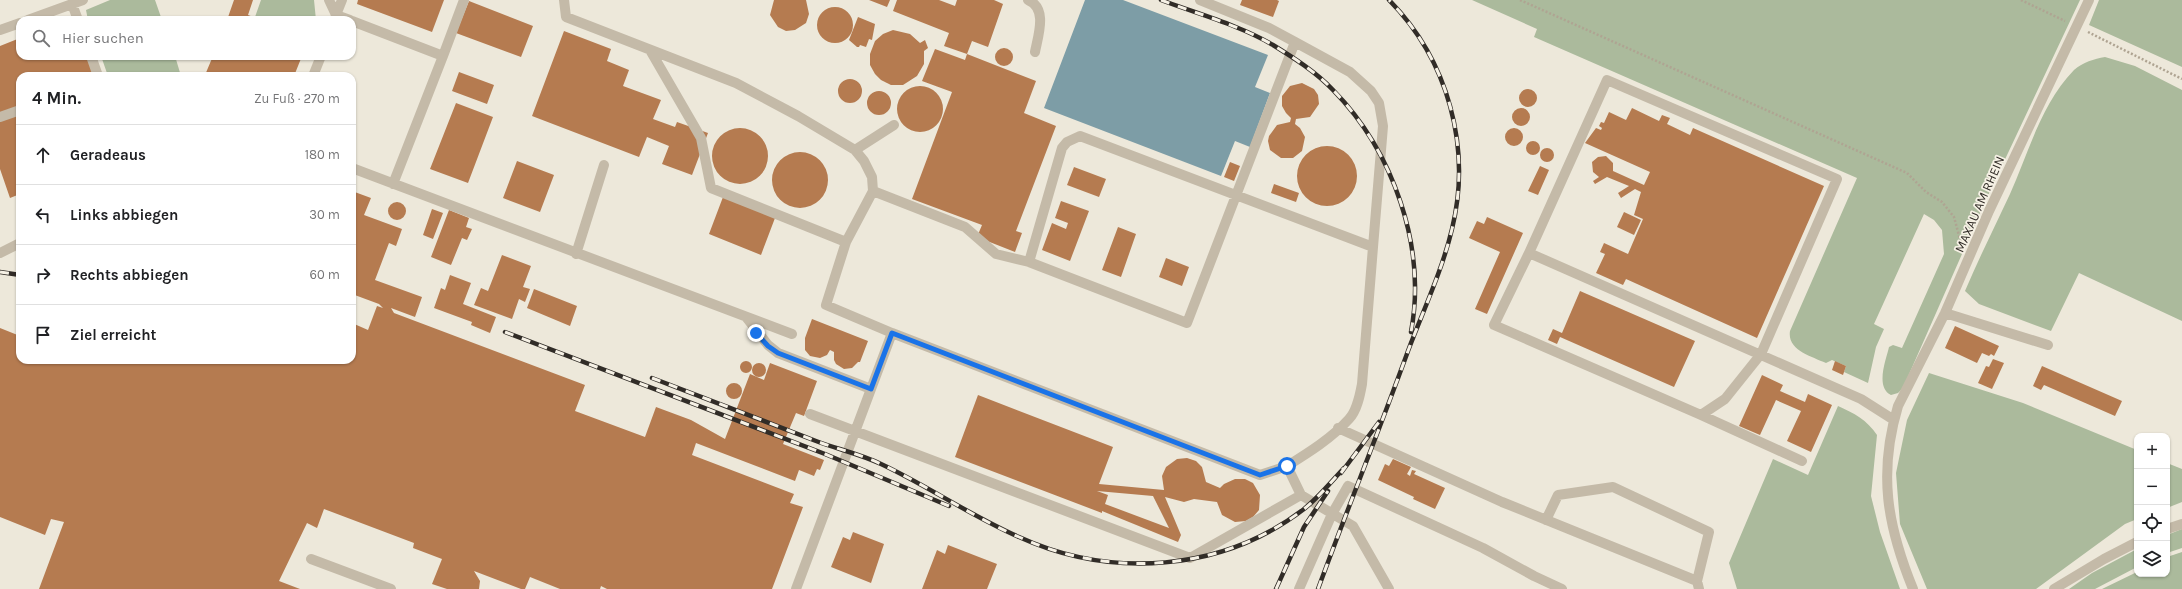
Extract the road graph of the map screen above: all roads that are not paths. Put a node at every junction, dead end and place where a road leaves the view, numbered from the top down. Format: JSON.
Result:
{"nodes":[{"id":1,"x":329,"y":0,"type":"edge"},
{"id":2,"x":342,"y":0,"type":"edge"},
{"id":3,"x":464,"y":0,"type":"edge"},
{"id":4,"x":564,"y":0,"type":"edge"},
{"id":5,"x":1028,"y":0,"type":"edge"},
{"id":6,"x":1200,"y":0,"type":"edge"},
{"id":7,"x":2089,"y":0,"type":"edge"},
{"id":8,"x":79,"y":1,"type":"edge"},
{"id":9,"x":46,"y":16,"type":"edge"},
{"id":10,"x":78,"y":16,"type":"edge"},
{"id":11,"x":335,"y":16,"type":"edge"},
{"id":12,"x":335,"y":16,"type":"edge"},
{"id":13,"x":356,"y":22,"type":"edge"},
{"id":14,"x":16,"y":24,"type":"edge"},
{"id":15,"x":0,"y":30,"type":"edge"},
{"id":16,"x":1295,"y":42,"type":"junction"},
{"id":17,"x":650,"y":50,"type":"junction"},
{"id":18,"x":1035,"y":52,"type":"dead end"},
{"id":19,"x":443,"y":56,"type":"junction"},
{"id":20,"x":92,"y":60,"type":"edge"},
{"id":21,"x":319,"y":60,"type":"edge"},
{"id":22,"x":97,"y":72,"type":"edge"},
{"id":23,"x":314,"y":72,"type":"edge"},
{"id":24,"x":16,"y":111,"type":"edge"},
{"id":25,"x":0,"y":117,"type":"edge"},
{"id":26,"x":894,"y":125,"type":"dead end"},
{"id":27,"x":855,"y":150,"type":"junction"},
{"id":28,"x":604,"y":164,"type":"dead end"},
{"id":29,"x":356,"y":170,"type":"edge"},
{"id":30,"x":392,"y":184,"type":"junction"},
{"id":31,"x":873,"y":192,"type":"junction"},
{"id":32,"x":1237,"y":196,"type":"junction"},
{"id":33,"x":846,"y":242,"type":"junction"},
{"id":34,"x":16,"y":245,"type":"edge"},
{"id":35,"x":1373,"y":247,"type":"junction"},
{"id":36,"x":0,"y":253,"type":"edge"},
{"id":37,"x":1529,"y":253,"type":"junction"},
{"id":38,"x":576,"y":254,"type":"junction"},
{"id":39,"x":1029,"y":262,"type":"junction"},
{"id":40,"x":1945,"y":312,"type":"junction"},
{"id":41,"x":746,"y":317,"type":"junction"},
{"id":42,"x":892,"y":333,"type":"junction"},
{"id":43,"x":792,"y":334,"type":"dead end"},
{"id":44,"x":2048,"y":345,"type":"dead end"},
{"id":45,"x":1761,"y":354,"type":"junction"},
{"id":46,"x":871,"y":389,"type":"junction"},
{"id":47,"x":810,"y":414,"type":"dead end"},
{"id":48,"x":1701,"y":415,"type":"junction"},
{"id":49,"x":1894,"y":420,"type":"junction"},
{"id":50,"x":1338,"y":428,"type":"junction"},
{"id":51,"x":856,"y":431,"type":"junction"},
{"id":52,"x":1802,"y":461,"type":"dead end"},
{"id":53,"x":1287,"y":466,"type":"junction"},
{"id":54,"x":1300,"y":495,"type":"junction"},
{"id":55,"x":1332,"y":514,"type":"junction"},
{"id":56,"x":1546,"y":520,"type":"junction"},
{"id":57,"x":2182,"y":524,"type":"edge"},
{"id":58,"x":2170,"y":528,"type":"edge"},
{"id":59,"x":2134,"y":543,"type":"edge"},
{"id":60,"x":311,"y":559,"type":"dead end"},
{"id":61,"x":1698,"y":585,"type":"edge"},
{"id":62,"x":391,"y":589,"type":"edge"},
{"id":63,"x":796,"y":589,"type":"edge"},
{"id":64,"x":1299,"y":589,"type":"edge"},
{"id":65,"x":1389,"y":589,"type":"edge"},
{"id":66,"x":1562,"y":589,"type":"edge"},
{"id":67,"x":1913,"y":589,"type":"edge"},
{"id":68,"x":2054,"y":589,"type":"edge"}],
"edges":[{"from":1,"to":11,"type":"street"},
{"from":2,"to":12,"type":"street"},
{"from":3,"to":19,"type":"street"},
{"from":4,"to":17,"type":"street"},
{"from":5,"to":18,"type":"street"},
{"from":6,"to":16,"type":"street"},
{"from":7,"to":40,"type":"street","name":"MAXAU AM RHEIN"},
{"from":8,"to":9,"type":"street"},
{"from":8,"to":10,"type":"street"},
{"from":13,"to":19,"type":"street"},
{"from":14,"to":15,"type":"street"},
{"from":16,"to":32,"type":"street"},
{"from":16,"to":35,"type":"street"},
{"from":17,"to":27,"type":"street"},
{"from":17,"to":33,"type":"street"},
{"from":19,"to":30,"type":"street"},
{"from":20,"to":22,"type":"street"},
{"from":21,"to":23,"type":"street"},
{"from":24,"to":25,"type":"street"},
{"from":26,"to":27,"type":"street"},
{"from":27,"to":31,"type":"street"},
{"from":28,"to":38,"type":"street"},
{"from":29,"to":30,"type":"street"},
{"from":30,"to":38,"type":"street"},
{"from":31,"to":33,"type":"street"},
{"from":31,"to":39,"type":"street"},
{"from":32,"to":35,"type":"street"},
{"from":32,"to":39,"type":"street"},
{"from":32,"to":39,"type":"street"},
{"from":33,"to":42,"type":"street"},
{"from":34,"to":36,"type":"street"},
{"from":35,"to":50,"type":"street"},
{"from":37,"to":45,"type":"street"},
{"from":37,"to":45,"type":"street"},
{"from":37,"to":48,"type":"street"},
{"from":38,"to":41,"type":"street"},
{"from":40,"to":44,"type":"street"},
{"from":40,"to":49,"type":"street","name":"MAXAU AM RHEIN"},
{"from":41,"to":43,"type":"street"},
{"from":41,"to":46,"type":"street"},
{"from":42,"to":46,"type":"street"},
{"from":42,"to":53,"type":"street"},
{"from":45,"to":48,"type":"street"},
{"from":45,"to":49,"type":"street"},
{"from":46,"to":51,"type":"street"},
{"from":47,"to":51,"type":"street"},
{"from":48,"to":52,"type":"street"},
{"from":49,"to":67,"type":"street","name":"MAXAU AM RHEIN"},
{"from":50,"to":53,"type":"street"},
{"from":50,"to":56,"type":"street"},
{"from":51,"to":54,"type":"street"},
{"from":51,"to":63,"type":"street"},
{"from":53,"to":54,"type":"street"},
{"from":54,"to":55,"type":"street"},
{"from":55,"to":64,"type":"street"},
{"from":55,"to":65,"type":"street"},
{"from":55,"to":66,"type":"street"},
{"from":56,"to":61,"type":"street"},
{"from":56,"to":61,"type":"street"},
{"from":57,"to":58,"type":"street"},
{"from":59,"to":68,"type":"street"},
{"from":60,"to":62,"type":"street"}]}
